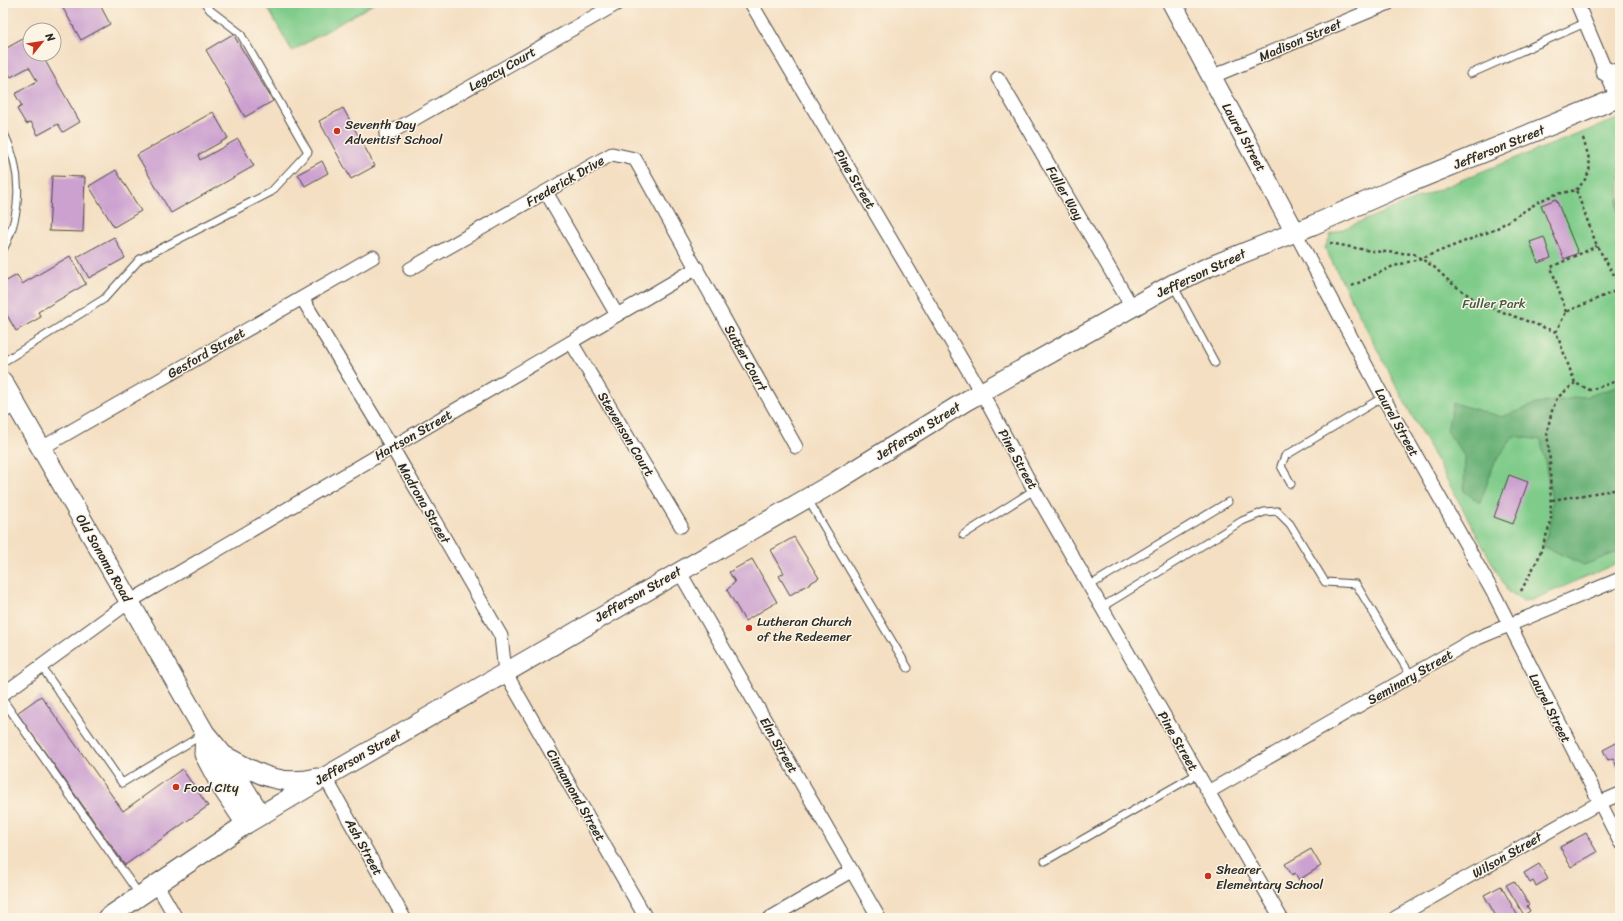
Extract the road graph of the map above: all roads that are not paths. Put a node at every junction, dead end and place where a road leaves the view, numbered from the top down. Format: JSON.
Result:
{"nodes":[{"id":1,"x":205,"y":3,"type":"edge"},
{"id":2,"x":618,"y":3,"type":"edge"},
{"id":3,"x":751,"y":3,"type":"edge"},
{"id":4,"x":1172,"y":3,"type":"edge"},
{"id":5,"x":1389,"y":3,"type":"edge"},
{"id":6,"x":1577,"y":3,"type":"edge"},
{"id":7,"x":1585,"y":23,"type":"junction"},
{"id":8,"x":1470,"y":74,"type":"dead end"},
{"id":9,"x":1613,"y":74,"type":"edge"},
{"id":10,"x":1211,"y":77,"type":"junction"},
{"id":11,"x":998,"y":78,"type":"dead end"},
{"id":12,"x":1618,"y":98,"type":"edge"},
{"id":13,"x":3,"y":131,"type":"edge"},
{"id":14,"x":386,"y":135,"type":"dead end"},
{"id":15,"x":546,"y":192,"type":"junction"},
{"id":16,"x":1295,"y":232,"type":"junction"},
{"id":17,"x":3,"y":250,"type":"edge"},
{"id":18,"x":373,"y":258,"type":"dead end"},
{"id":19,"x":697,"y":268,"type":"junction"},
{"id":20,"x":410,"y":269,"type":"dead end"},
{"id":21,"x":1173,"y":284,"type":"junction"},
{"id":22,"x":302,"y":298,"type":"junction"},
{"id":23,"x":1132,"y":307,"type":"junction"},
{"id":24,"x":617,"y":315,"type":"junction"},
{"id":25,"x":571,"y":342,"type":"junction"},
{"id":26,"x":3,"y":362,"type":"edge"},
{"id":27,"x":1215,"y":363,"type":"dead end"},
{"id":28,"x":3,"y":382,"type":"edge"},
{"id":29,"x":981,"y":393,"type":"junction"},
{"id":30,"x":1383,"y":398,"type":"junction"},
{"id":31,"x":9,"y":408,"type":"edge"},
{"id":32,"x":392,"y":447,"type":"junction"},
{"id":33,"x":796,"y":447,"type":"dead end"},
{"id":34,"x":40,"y":449,"type":"junction"},
{"id":35,"x":1291,"y":484,"type":"dead end"},
{"id":36,"x":1034,"y":490,"type":"junction"},
{"id":37,"x":807,"y":498,"type":"junction"},
{"id":38,"x":1228,"y":502,"type":"dead end"},
{"id":39,"x":681,"y":526,"type":"dead end"},
{"id":40,"x":963,"y":535,"type":"dead end"},
{"id":41,"x":679,"y":571,"type":"junction"},
{"id":42,"x":1620,"y":579,"type":"edge"},
{"id":43,"x":1089,"y":586,"type":"junction"},
{"id":44,"x":129,"y":602,"type":"junction"},
{"id":45,"x":1102,"y":607,"type":"junction"},
{"id":46,"x":1509,"y":626,"type":"junction"},
{"id":47,"x":41,"y":666,"type":"junction"},
{"id":48,"x":908,"y":668,"type":"dead end"},
{"id":49,"x":505,"y":672,"type":"junction"},
{"id":50,"x":1411,"y":676,"type":"junction"},
{"id":51,"x":3,"y":694,"type":"edge"},
{"id":52,"x":3,"y":700,"type":"edge"},
{"id":53,"x":205,"y":733,"type":"junction"},
{"id":54,"x":224,"y":756,"type":"junction"},
{"id":55,"x":1197,"y":774,"type":"junction"},
{"id":56,"x":324,"y":776,"type":"junction"},
{"id":57,"x":1208,"y":792,"type":"junction"},
{"id":58,"x":1620,"y":794,"type":"edge"},
{"id":59,"x":1599,"y":802,"type":"junction"},
{"id":60,"x":253,"y":819,"type":"junction"},
{"id":61,"x":1620,"y":842,"type":"edge"},
{"id":62,"x":1045,"y":861,"type":"dead end"},
{"id":63,"x":851,"y":871,"type":"junction"},
{"id":64,"x":157,"y":885,"type":"junction"},
{"id":65,"x":140,"y":896,"type":"junction"},
{"id":66,"x":107,"y":918,"type":"edge"},
{"id":67,"x":176,"y":918,"type":"edge"},
{"id":68,"x":404,"y":918,"type":"edge"},
{"id":69,"x":646,"y":918,"type":"edge"},
{"id":70,"x":770,"y":918,"type":"edge"},
{"id":71,"x":879,"y":918,"type":"edge"},
{"id":72,"x":1281,"y":918,"type":"edge"},
{"id":73,"x":1395,"y":918,"type":"edge"}],
"edges":[{"from":1,"to":26,"type":"lane"},
{"from":2,"to":14,"type":"street","name":"Legacy Court"},
{"from":3,"to":29,"type":"street","name":"Pine Street"},
{"from":4,"to":10,"type":"main road","name":"Laurel Street"},
{"from":5,"to":10,"type":"street","name":"Madison Street"},
{"from":6,"to":7,"type":"street"},
{"from":7,"to":8,"type":"lane"},
{"from":7,"to":9,"type":"street"},
{"from":9,"to":12,"type":"street"},
{"from":10,"to":16,"type":"main road","name":"Laurel Street"},
{"from":11,"to":23,"type":"street","name":"Fuller Way"},
{"from":12,"to":16,"type":"main road","name":"Jefferson Street"},
{"from":13,"to":17,"type":"lane"},
{"from":15,"to":19,"type":"street","name":"Frederick Drive"},
{"from":15,"to":20,"type":"street","name":"Frederick Drive"},
{"from":15,"to":24,"type":"street"},
{"from":16,"to":21,"type":"main road","name":"Jefferson Street"},
{"from":16,"to":30,"type":"street","name":"Laurel Street"},
{"from":18,"to":22,"type":"street","name":"Gesford Street"},
{"from":19,"to":24,"type":"street","name":"Hartson Street"},
{"from":19,"to":33,"type":"street","name":"Sutter Court"},
{"from":21,"to":23,"type":"main road","name":"Jefferson Street"},
{"from":21,"to":27,"type":"lane"},
{"from":22,"to":32,"type":"street","name":"Madrona Street"},
{"from":22,"to":34,"type":"street","name":"Gesford Street"},
{"from":23,"to":29,"type":"main road","name":"Jefferson Street"},
{"from":24,"to":25,"type":"street","name":"Hartson Street"},
{"from":25,"to":32,"type":"street","name":"Hartson Street"},
{"from":25,"to":39,"type":"street","name":"Stevenson Court"},
{"from":28,"to":31,"type":"main road","name":"Old Sonoma Road"},
{"from":29,"to":36,"type":"street","name":"Pine Street"},
{"from":29,"to":37,"type":"main road","name":"Jefferson Street"},
{"from":30,"to":35,"type":"lane"},
{"from":30,"to":46,"type":"street","name":"Laurel Street"},
{"from":31,"to":34,"type":"main road","name":"Old Sonoma Road"},
{"from":32,"to":44,"type":"street","name":"Hartson Street"},
{"from":32,"to":49,"type":"street","name":"Madrona Street"},
{"from":34,"to":44,"type":"main road","name":"Old Sonoma Road"},
{"from":36,"to":40,"type":"lane"},
{"from":36,"to":43,"type":"street","name":"Pine Street"},
{"from":37,"to":41,"type":"main road","name":"Jefferson Street"},
{"from":37,"to":48,"type":"lane"},
{"from":38,"to":43,"type":"lane"},
{"from":41,"to":49,"type":"main road","name":"Jefferson Street"},
{"from":41,"to":63,"type":"street","name":"Elm Street"},
{"from":42,"to":46,"type":"street","name":"Seminary Street"},
{"from":43,"to":45,"type":"street","name":"Pine Street"},
{"from":44,"to":47,"type":"street","name":"Hartson Street"},
{"from":44,"to":53,"type":"main road","name":"Old Sonoma Road"},
{"from":45,"to":50,"type":"lane"},
{"from":45,"to":55,"type":"street","name":"Pine Street"},
{"from":46,"to":50,"type":"street","name":"Seminary Street"},
{"from":46,"to":59,"type":"street","name":"Laurel Street"},
{"from":47,"to":51,"type":"street","name":"Hartson Street"},
{"from":47,"to":53,"type":"lane"},
{"from":49,"to":56,"type":"main road","name":"Jefferson Street"},
{"from":49,"to":69,"type":"street","name":"Cinnamond Street"},
{"from":50,"to":57,"type":"street","name":"Seminary Street"},
{"from":52,"to":65,"type":"lane"},
{"from":53,"to":54,"type":"main road","name":"Old Sonoma Road"},
{"from":53,"to":60,"type":"main road"},
{"from":54,"to":56,"type":"main road"},
{"from":54,"to":60,"type":"main road","name":"Old Sonoma Road"},
{"from":55,"to":57,"type":"street","name":"Pine Street"},
{"from":55,"to":62,"type":"lane"},
{"from":56,"to":60,"type":"main road","name":"Jefferson Street"},
{"from":56,"to":68,"type":"street","name":"Ash Street"},
{"from":57,"to":72,"type":"street","name":"Pine Street"},
{"from":58,"to":59,"type":"street","name":"Wilson Street"},
{"from":59,"to":61,"type":"street","name":"Laurel Street"},
{"from":59,"to":73,"type":"street","name":"Wilson Street"},
{"from":60,"to":64,"type":"main road","name":"Jefferson Street"},
{"from":63,"to":70,"type":"street"},
{"from":63,"to":71,"type":"street","name":"Elm Street"},
{"from":64,"to":65,"type":"main road","name":"Jefferson Street"},
{"from":64,"to":67,"type":"street"},
{"from":65,"to":66,"type":"main road","name":"Jefferson Street"}]}
